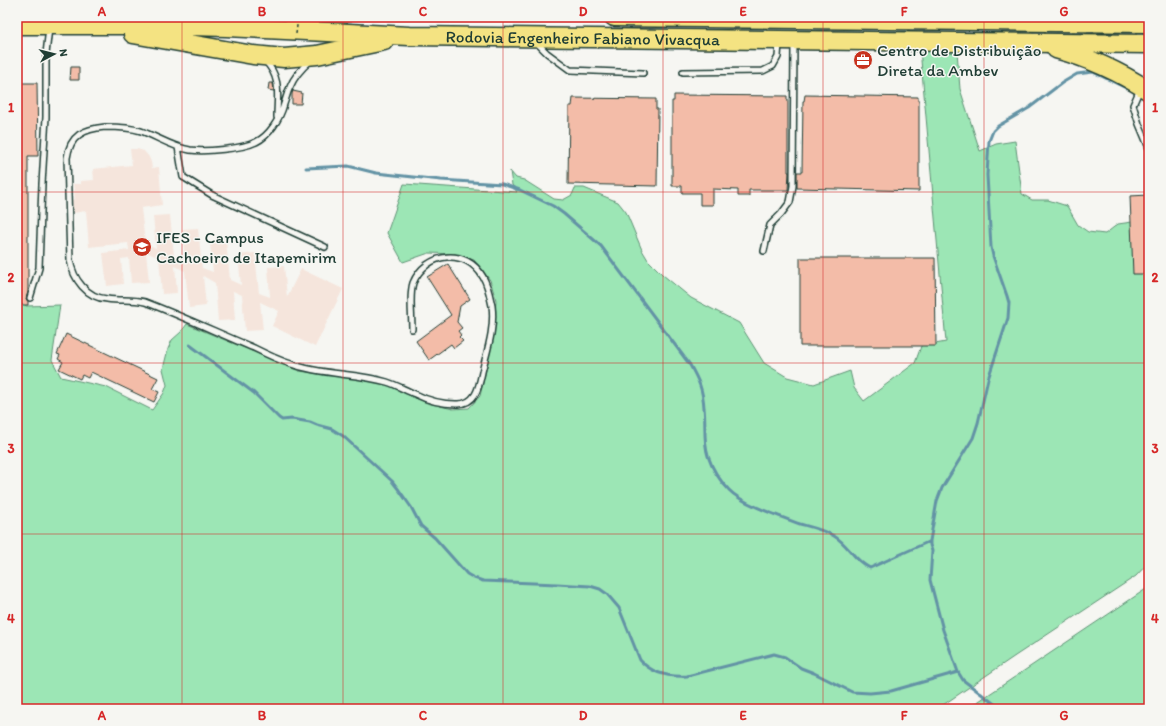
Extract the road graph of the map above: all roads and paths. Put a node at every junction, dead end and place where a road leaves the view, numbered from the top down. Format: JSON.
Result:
{"nodes":[{"id":1,"x":298,"y":17,"type":"edge"},
{"id":2,"x":614,"y":17,"type":"edge"},
{"id":3,"x":1057,"y":17,"type":"edge"},
{"id":4,"x":1006,"y":21,"type":"junction"},
{"id":5,"x":1149,"y":23,"type":"edge"},
{"id":6,"x":17,"y":24,"type":"edge"},
{"id":7,"x":50,"y":25,"type":"junction"},
{"id":8,"x":83,"y":25,"type":"junction"},
{"id":9,"x":296,"y":34,"type":"dead end"},
{"id":10,"x":409,"y":36,"type":"junction"},
{"id":11,"x":532,"y":37,"type":"junction"},
{"id":12,"x":786,"y":40,"type":"junction"},
{"id":13,"x":1018,"y":43,"type":"junction"},
{"id":14,"x":1149,"y":44,"type":"edge"},
{"id":15,"x":258,"y":55,"type":"junction"},
{"id":16,"x":317,"y":55,"type":"junction"},
{"id":17,"x":683,"y":72,"type":"dead end"},
{"id":18,"x":643,"y":73,"type":"dead end"},
{"id":19,"x":1145,"y":88,"type":"edge"},
{"id":20,"x":276,"y":120,"type":"junction"},
{"id":21,"x":178,"y":147,"type":"junction"},
{"id":22,"x":1149,"y":148,"type":"edge"},
{"id":23,"x":325,"y":247,"type":"dead end"},
{"id":24,"x":764,"y":251,"type":"dead end"},
{"id":25,"x":30,"y":298,"type":"dead end"},
{"id":26,"x":412,"y":329,"type":"dead end"}],
"edges":[{"from":1,"to":9,"type":"path","bridge":true},
{"from":2,"to":4,"type":"highway","name":"Rodovia Engenheiro Fabiano Vivacqua"},
{"from":3,"to":4,"type":"highway"},
{"from":4,"to":5,"type":"highway","name":"Rodovia Engenheiro Fabiano Vivacqua"},
{"from":6,"to":7,"type":"highway","name":"Rodovia Engenheiro Fabiano Vivacqua"},
{"from":7,"to":8,"type":"highway","name":"Rodovia Engenheiro Fabiano Vivacqua"},
{"from":7,"to":25,"type":"lane"},
{"from":8,"to":10,"type":"highway","name":"Rodovia Engenheiro Fabiano Vivacqua"},
{"from":8,"to":15,"type":"highway"},
{"from":10,"to":11,"type":"highway","name":"Rodovia Engenheiro Fabiano Vivacqua"},
{"from":10,"to":16,"type":"highway"},
{"from":11,"to":12,"type":"highway","name":"Rodovia Engenheiro Fabiano Vivacqua"},
{"from":11,"to":18,"type":"lane"},
{"from":12,"to":13,"type":"highway","name":"Rodovia Engenheiro Fabiano Vivacqua"},
{"from":12,"to":17,"type":"lane"},
{"from":12,"to":24,"type":"lane"},
{"from":13,"to":14,"type":"highway","name":"Rodovia Engenheiro Fabiano Vivacqua"},
{"from":13,"to":19,"type":"highway"},
{"from":15,"to":16,"type":"highway"},
{"from":15,"to":20,"type":"lane"},
{"from":16,"to":20,"type":"lane"},
{"from":19,"to":22,"type":"lane"},
{"from":20,"to":21,"type":"lane"},
{"from":21,"to":23,"type":"lane"},
{"from":21,"to":26,"type":"lane"}]}
